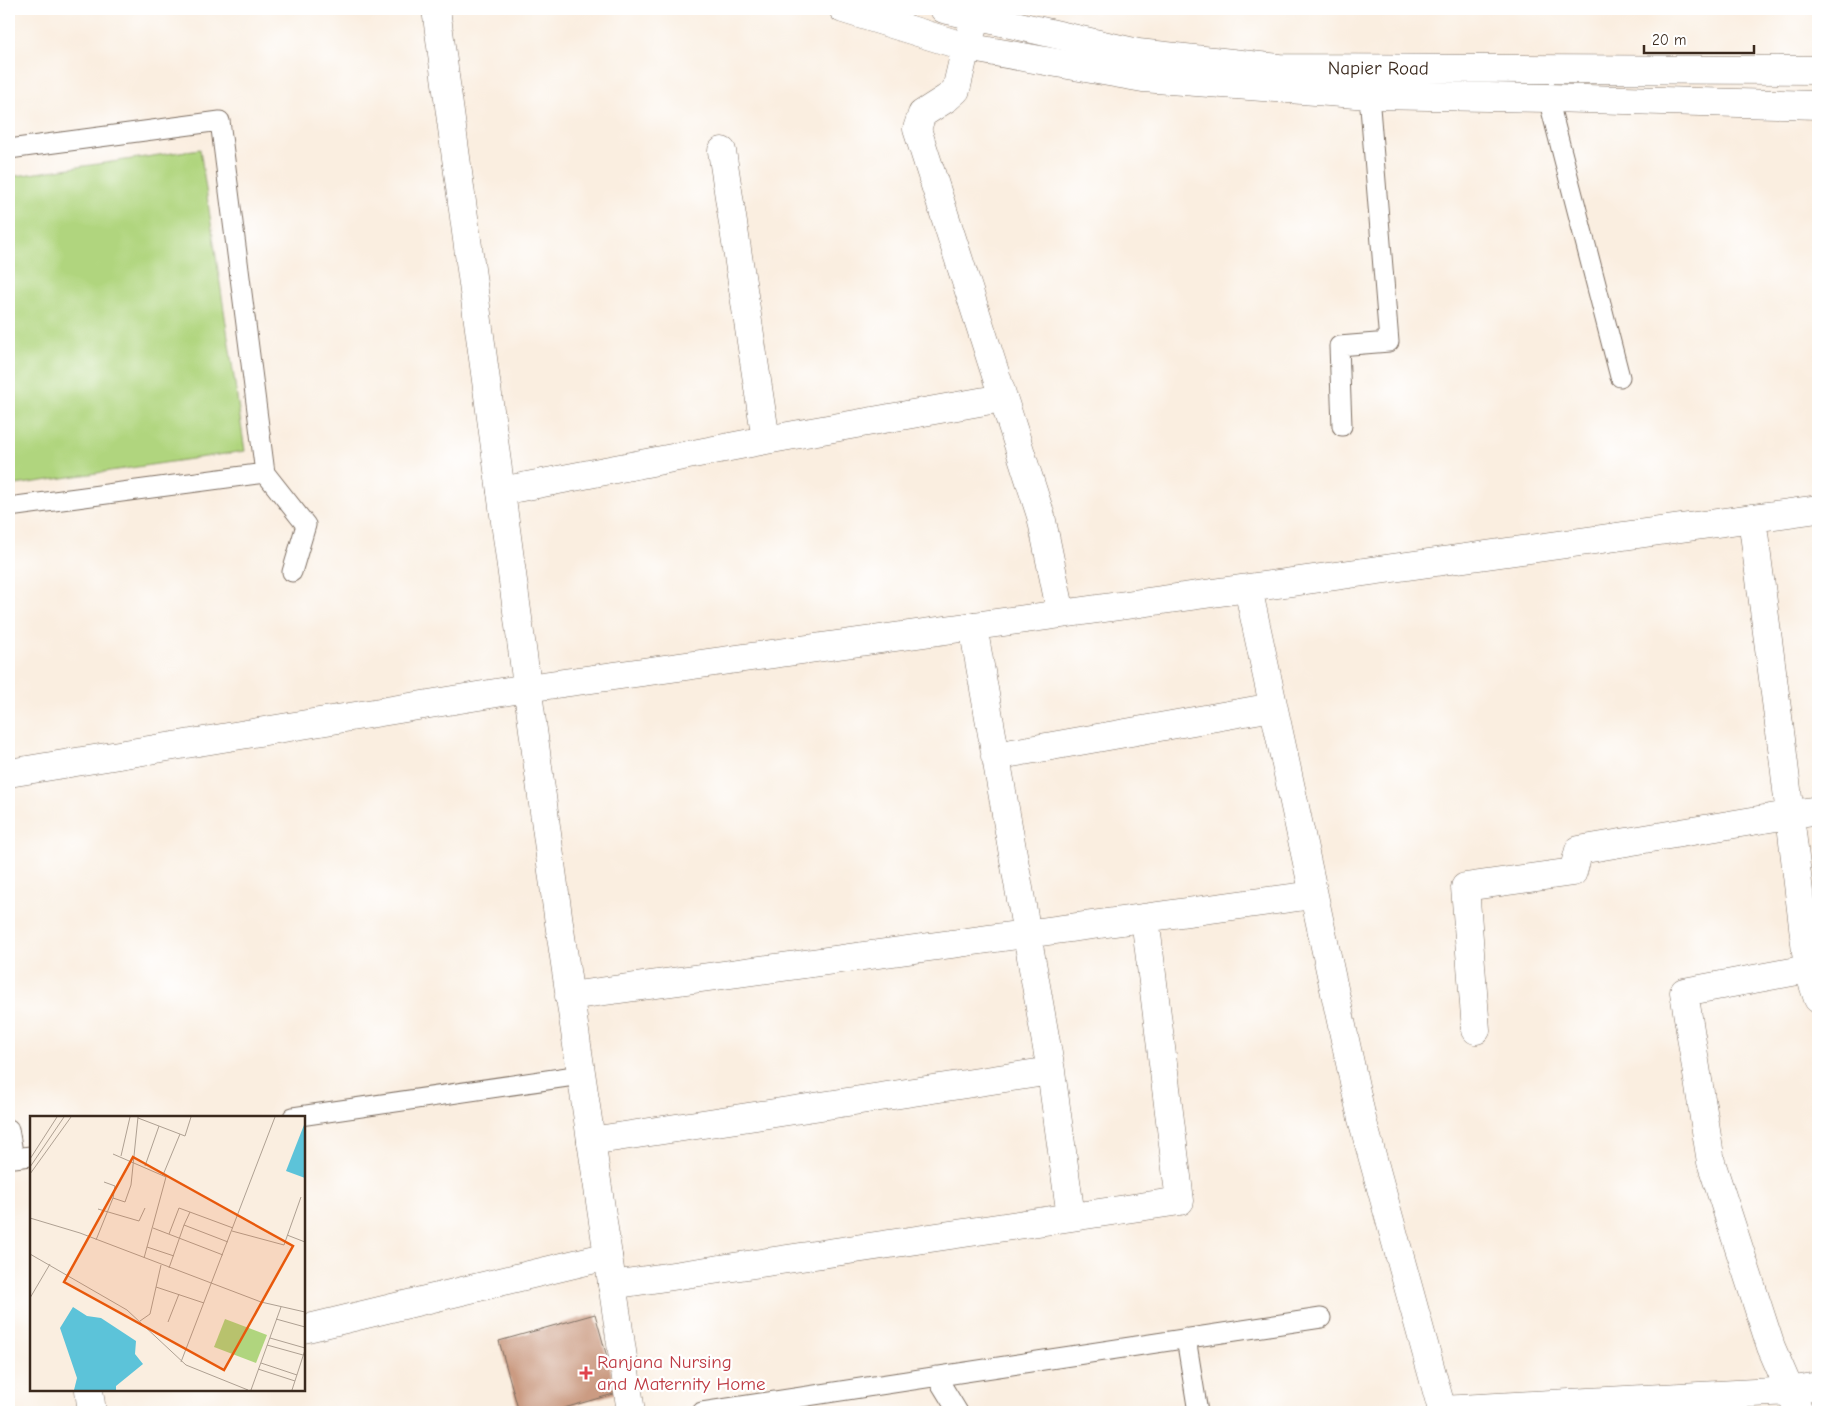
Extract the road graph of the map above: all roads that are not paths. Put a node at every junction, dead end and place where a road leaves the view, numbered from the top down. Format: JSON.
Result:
{"nodes":[{"id":1,"x":436,"y":9,"type":"edge"},
{"id":2,"x":843,"y":9,"type":"edge"},
{"id":3,"x":944,"y":9,"type":"edge"},
{"id":4,"x":977,"y":16,"type":"junction"},
{"id":5,"x":966,"y":47,"type":"junction"},
{"id":6,"x":1818,"y":70,"type":"edge"},
{"id":7,"x":1369,"y":96,"type":"junction"},
{"id":8,"x":1548,"y":98,"type":"junction"},
{"id":9,"x":1818,"y":105,"type":"edge"},
{"id":10,"x":9,"y":149,"type":"edge"},
{"id":11,"x":722,"y":151,"type":"dead end"},
{"id":12,"x":1620,"y":377,"type":"dead end"},
{"id":13,"x":1002,"y":398,"type":"junction"},
{"id":14,"x":1342,"y":426,"type":"dead end"},
{"id":15,"x":766,"y":440,"type":"junction"},
{"id":16,"x":265,"y":472,"type":"junction"},
{"id":17,"x":501,"y":491,"type":"junction"},
{"id":18,"x":9,"y":507,"type":"edge"},
{"id":19,"x":1818,"y":508,"type":"edge"},
{"id":20,"x":1752,"y":518,"type":"junction"},
{"id":21,"x":292,"y":572,"type":"dead end"},
{"id":22,"x":1248,"y":588,"type":"junction"},
{"id":23,"x":1061,"y":614,"type":"junction"},
{"id":24,"x":973,"y":626,"type":"junction"},
{"id":25,"x":527,"y":688,"type":"junction"},
{"id":26,"x":1273,"y":707,"type":"junction"},
{"id":27,"x":995,"y":756,"type":"junction"},
{"id":28,"x":9,"y":772,"type":"edge"},
{"id":29,"x":1818,"y":810,"type":"edge"},
{"id":30,"x":1790,"y":815,"type":"junction"},
{"id":31,"x":1313,"y":894,"type":"junction"},
{"id":32,"x":1144,"y":918,"type":"junction"},
{"id":33,"x":1026,"y":934,"type":"junction"},
{"id":34,"x":1808,"y":969,"type":"junction"},
{"id":35,"x":570,"y":996,"type":"junction"},
{"id":36,"x":1818,"y":998,"type":"edge"},
{"id":37,"x":1476,"y":1030,"type":"dead end"},
{"id":38,"x":1051,"y":1071,"type":"junction"},
{"id":39,"x":581,"y":1075,"type":"junction"},
{"id":40,"x":301,"y":1116,"type":"edge"},
{"id":41,"x":9,"y":1129,"type":"edge"},
{"id":42,"x":591,"y":1141,"type":"junction"},
{"id":43,"x":30,"y":1156,"type":"edge"},
{"id":44,"x":1071,"y":1216,"type":"junction"},
{"id":45,"x":608,"y":1256,"type":"junction"},
{"id":46,"x":612,"y":1285,"type":"junction"},
{"id":47,"x":1321,"y":1318,"type":"dead end"},
{"id":48,"x":305,"y":1329,"type":"edge"},
{"id":49,"x":1186,"y":1338,"type":"junction"},
{"id":50,"x":936,"y":1376,"type":"junction"},
{"id":51,"x":1818,"y":1386,"type":"edge"},
{"id":52,"x":88,"y":1391,"type":"edge"},
{"id":53,"x":1794,"y":1402,"type":"edge"},
{"id":54,"x":794,"y":1405,"type":"edge"},
{"id":55,"x":1684,"y":1405,"type":"edge"},
{"id":56,"x":1480,"y":1410,"type":"edge"},
{"id":57,"x":92,"y":1412,"type":"edge"},
{"id":58,"x":631,"y":1412,"type":"edge"},
{"id":59,"x":702,"y":1412,"type":"edge"},
{"id":60,"x":958,"y":1412,"type":"edge"},
{"id":61,"x":1198,"y":1412,"type":"edge"}],
"edges":[{"from":1,"to":17,"type":"street"},
{"from":2,"to":5,"type":"street"},
{"from":3,"to":4,"type":"street","name":"Napier Road"},
{"from":4,"to":5,"type":"street"},
{"from":4,"to":6,"type":"street","name":"Napier Road"},
{"from":5,"to":7,"type":"street"},
{"from":5,"to":13,"type":"street"},
{"from":7,"to":8,"type":"street"},
{"from":7,"to":14,"type":"lane"},
{"from":8,"to":9,"type":"street"},
{"from":8,"to":12,"type":"lane"},
{"from":10,"to":16,"type":"lane"},
{"from":11,"to":15,"type":"street"},
{"from":13,"to":15,"type":"street"},
{"from":13,"to":23,"type":"street"},
{"from":15,"to":17,"type":"street"},
{"from":16,"to":18,"type":"lane"},
{"from":16,"to":21,"type":"lane"},
{"from":17,"to":25,"type":"street"},
{"from":19,"to":20,"type":"street"},
{"from":20,"to":22,"type":"street"},
{"from":20,"to":30,"type":"street"},
{"from":22,"to":23,"type":"street"},
{"from":22,"to":26,"type":"street"},
{"from":23,"to":24,"type":"street"},
{"from":24,"to":25,"type":"street"},
{"from":24,"to":27,"type":"street"},
{"from":25,"to":28,"type":"street"},
{"from":25,"to":35,"type":"street"},
{"from":26,"to":27,"type":"street"},
{"from":26,"to":31,"type":"street"},
{"from":27,"to":33,"type":"street"},
{"from":29,"to":30,"type":"street"},
{"from":30,"to":34,"type":"street"},
{"from":30,"to":37,"type":"street"},
{"from":31,"to":32,"type":"street"},
{"from":31,"to":56,"type":"street"},
{"from":32,"to":33,"type":"street"},
{"from":32,"to":44,"type":"street"},
{"from":33,"to":35,"type":"street"},
{"from":33,"to":38,"type":"street"},
{"from":34,"to":36,"type":"street"},
{"from":34,"to":53,"type":"street"},
{"from":35,"to":39,"type":"street"},
{"from":38,"to":42,"type":"street"},
{"from":38,"to":44,"type":"street"},
{"from":39,"to":40,"type":"lane"},
{"from":39,"to":42,"type":"street"},
{"from":41,"to":43,"type":"lane"},
{"from":42,"to":45,"type":"street"},
{"from":44,"to":46,"type":"street"},
{"from":45,"to":46,"type":"street"},
{"from":45,"to":48,"type":"street"},
{"from":46,"to":58,"type":"street"},
{"from":47,"to":49,"type":"lane"},
{"from":49,"to":50,"type":"lane"},
{"from":49,"to":61,"type":"lane"},
{"from":50,"to":54,"type":"lane"},
{"from":50,"to":60,"type":"lane"},
{"from":51,"to":53,"type":"street"},
{"from":52,"to":57,"type":"street"},
{"from":53,"to":55,"type":"street"},
{"from":54,"to":59,"type":"lane"},
{"from":55,"to":56,"type":"street"}]}
